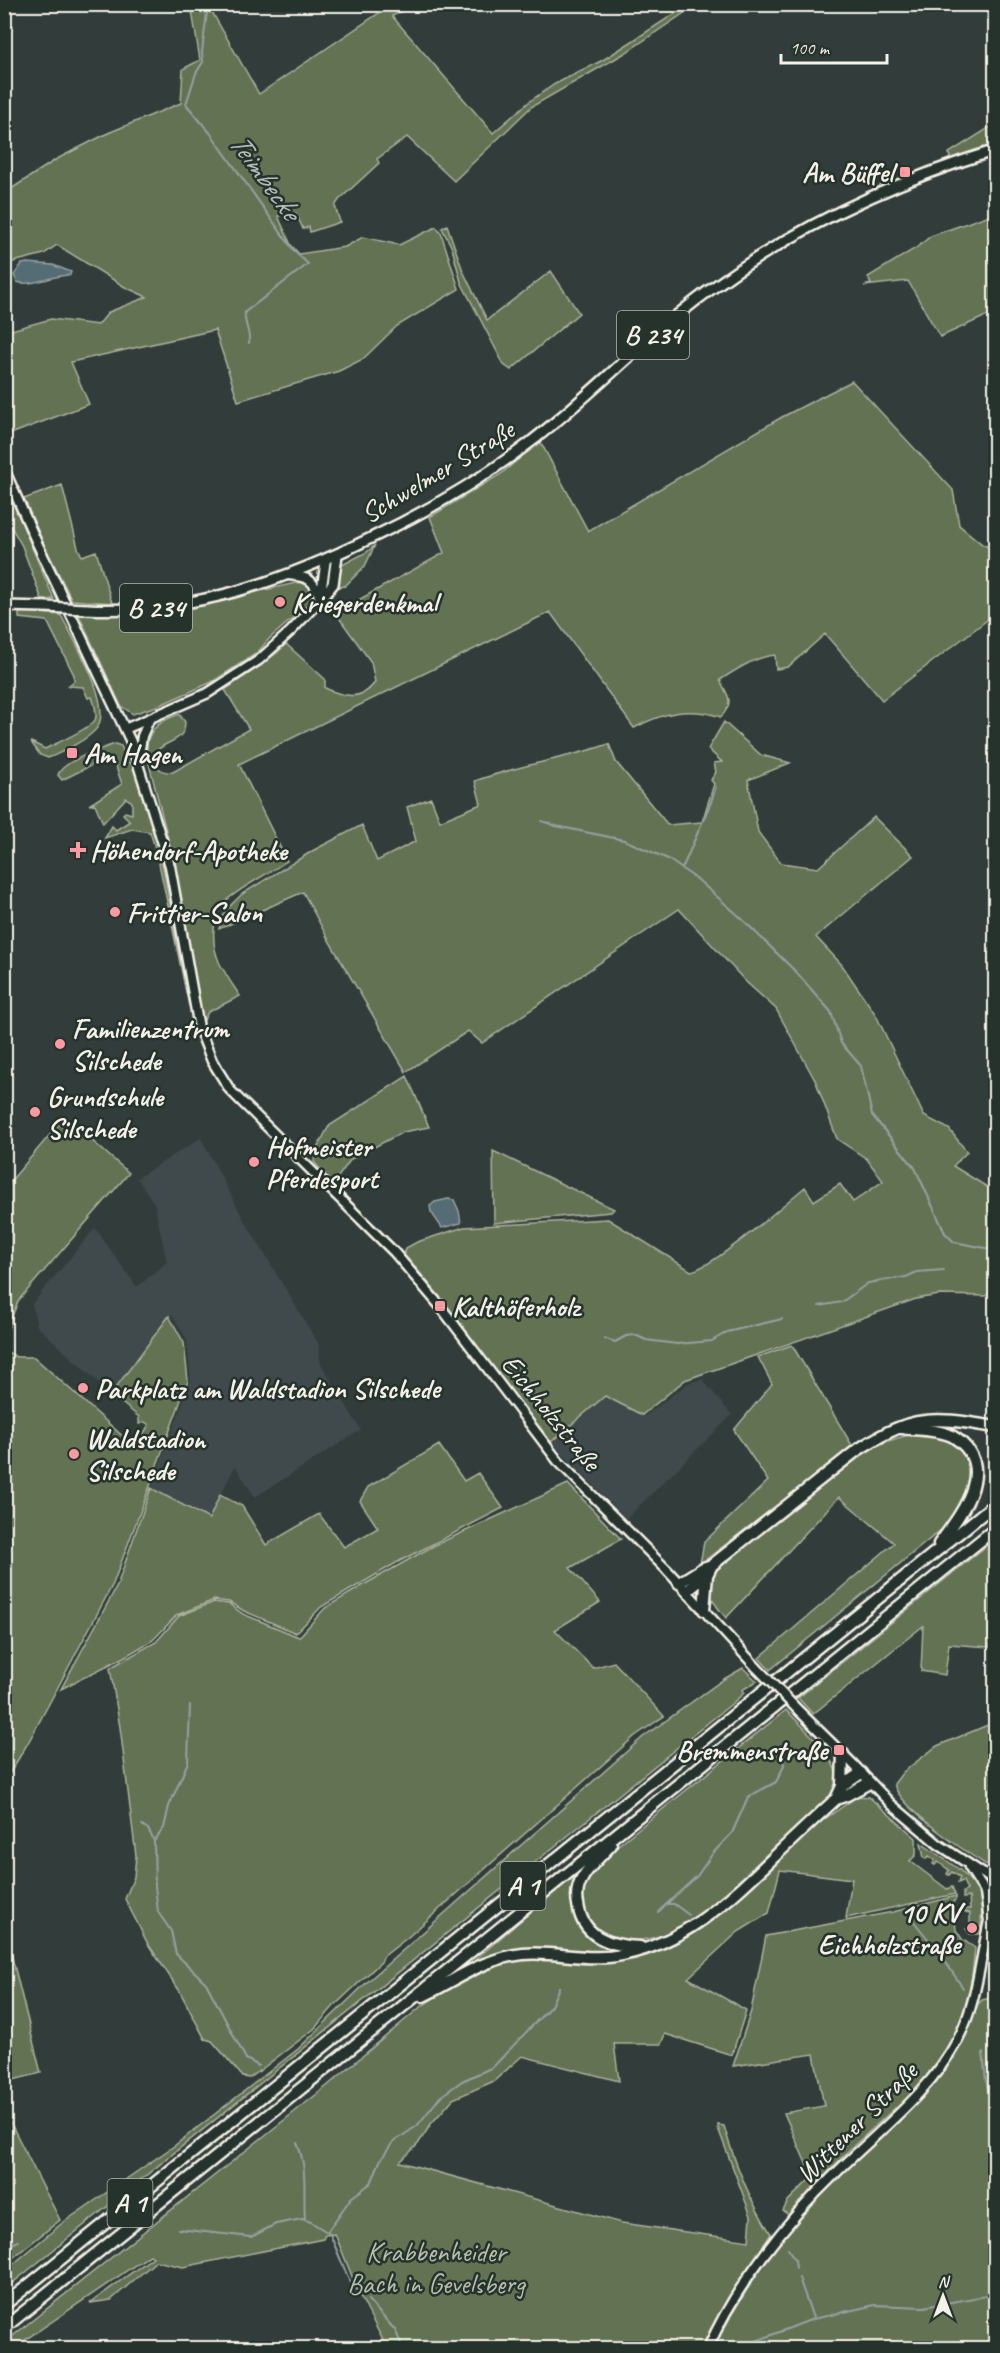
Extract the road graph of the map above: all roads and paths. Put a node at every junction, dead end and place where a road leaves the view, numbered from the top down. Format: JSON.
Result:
{"nodes":[{"id":1,"x":996,"y":150,"type":"edge"},
{"id":2,"x":4,"y":469,"type":"edge"},
{"id":3,"x":337,"y":555,"type":"junction"},
{"id":4,"x":326,"y":560,"type":"junction"},
{"id":5,"x":288,"y":575,"type":"junction"},
{"id":6,"x":320,"y":600,"type":"junction"},
{"id":7,"x":4,"y":606,"type":"edge"},
{"id":8,"x":149,"y":720,"type":"junction"},
{"id":9,"x":125,"y":729,"type":"junction"},
{"id":10,"x":138,"y":761,"type":"junction"},
{"id":11,"x":996,"y":1427,"type":"edge"},
{"id":12,"x":902,"y":1428,"type":"junction"},
{"id":13,"x":996,"y":1503,"type":"edge"},
{"id":14,"x":996,"y":1528,"type":"edge"},
{"id":15,"x":928,"y":1558,"type":"junction"},
{"id":16,"x":710,"y":1570,"type":"junction"},
{"id":17,"x":683,"y":1587,"type":"junction"},
{"id":18,"x":704,"y":1610,"type":"junction"},
{"id":19,"x":843,"y":1754,"type":"junction"},
{"id":20,"x":861,"y":1773,"type":"junction"},
{"id":21,"x":869,"y":1783,"type":"junction"},
{"id":22,"x":842,"y":1786,"type":"junction"},
{"id":23,"x":836,"y":1799,"type":"junction"},
{"id":24,"x":632,"y":1821,"type":"junction"},
{"id":25,"x":967,"y":1864,"type":"junction"},
{"id":26,"x":996,"y":1882,"type":"edge"},
{"id":27,"x":996,"y":1908,"type":"edge"},
{"id":28,"x":989,"y":1921,"type":"junction"},
{"id":29,"x":646,"y":1948,"type":"junction"},
{"id":30,"x":406,"y":2004,"type":"junction"},
{"id":31,"x":4,"y":2305,"type":"edge"},
{"id":32,"x":4,"y":2328,"type":"edge"},
{"id":33,"x":708,"y":2349,"type":"edge"}],
"edges":[{"from":1,"to":3,"type":"main road","name":"Schwelmer Straße","number":"B 234"},
{"from":2,"to":9,"type":"main road","name":"Eichholzstraße"},
{"from":3,"to":4,"type":"main road","name":"Schwelmer Straße","number":"B 234"},
{"from":3,"to":6,"type":"main road"},
{"from":4,"to":5,"type":"main road","name":"Schwelmer Straße","number":"B 234"},
{"from":4,"to":6,"type":"main road"},
{"from":5,"to":6,"type":"main road"},
{"from":5,"to":7,"type":"main road","name":"Schwelmer Straße","number":"B 234","bridge":true},
{"from":6,"to":8,"type":"main road"},
{"from":8,"to":9,"type":"main road"},
{"from":8,"to":10,"type":"main road"},
{"from":9,"to":10,"type":"main road","name":"Eichholzstraße"},
{"from":10,"to":17,"type":"main road","name":"Eichholzstraße"},
{"from":11,"to":12,"type":"highway"},
{"from":12,"to":15,"type":"highway"},
{"from":12,"to":16,"type":"highway"},
{"from":13,"to":15,"type":"highway","number":"A 1"},
{"from":14,"to":24,"type":"highway","number":"A 1"},
{"from":15,"to":31,"type":"highway","number":"A 1"},
{"from":16,"to":17,"type":"highway"},
{"from":16,"to":18,"type":"highway"},
{"from":17,"to":18,"type":"main road","name":"Eichholzstraße"},
{"from":18,"to":19,"type":"main road","name":"Eichholzstraße","bridge":true},
{"from":19,"to":20,"type":"main road"},
{"from":19,"to":22,"type":"highway"},
{"from":20,"to":21,"type":"main road"},
{"from":20,"to":22,"type":"highway"},
{"from":21,"to":23,"type":"highway"},
{"from":21,"to":25,"type":"main road"},
{"from":22,"to":23,"type":"highway"},
{"from":23,"to":29,"type":"highway"},
{"from":24,"to":29,"type":"highway"},
{"from":24,"to":30,"type":"highway","number":"A 1"},
{"from":25,"to":26,"type":"main road"},
{"from":25,"to":28,"type":"main road"},
{"from":27,"to":28,"type":"main road","name":"Wittener Straße"},
{"from":28,"to":33,"type":"main road","name":"Wittener Straße"},
{"from":29,"to":30,"type":"highway"},
{"from":30,"to":32,"type":"highway","number":"A 1"}]}
